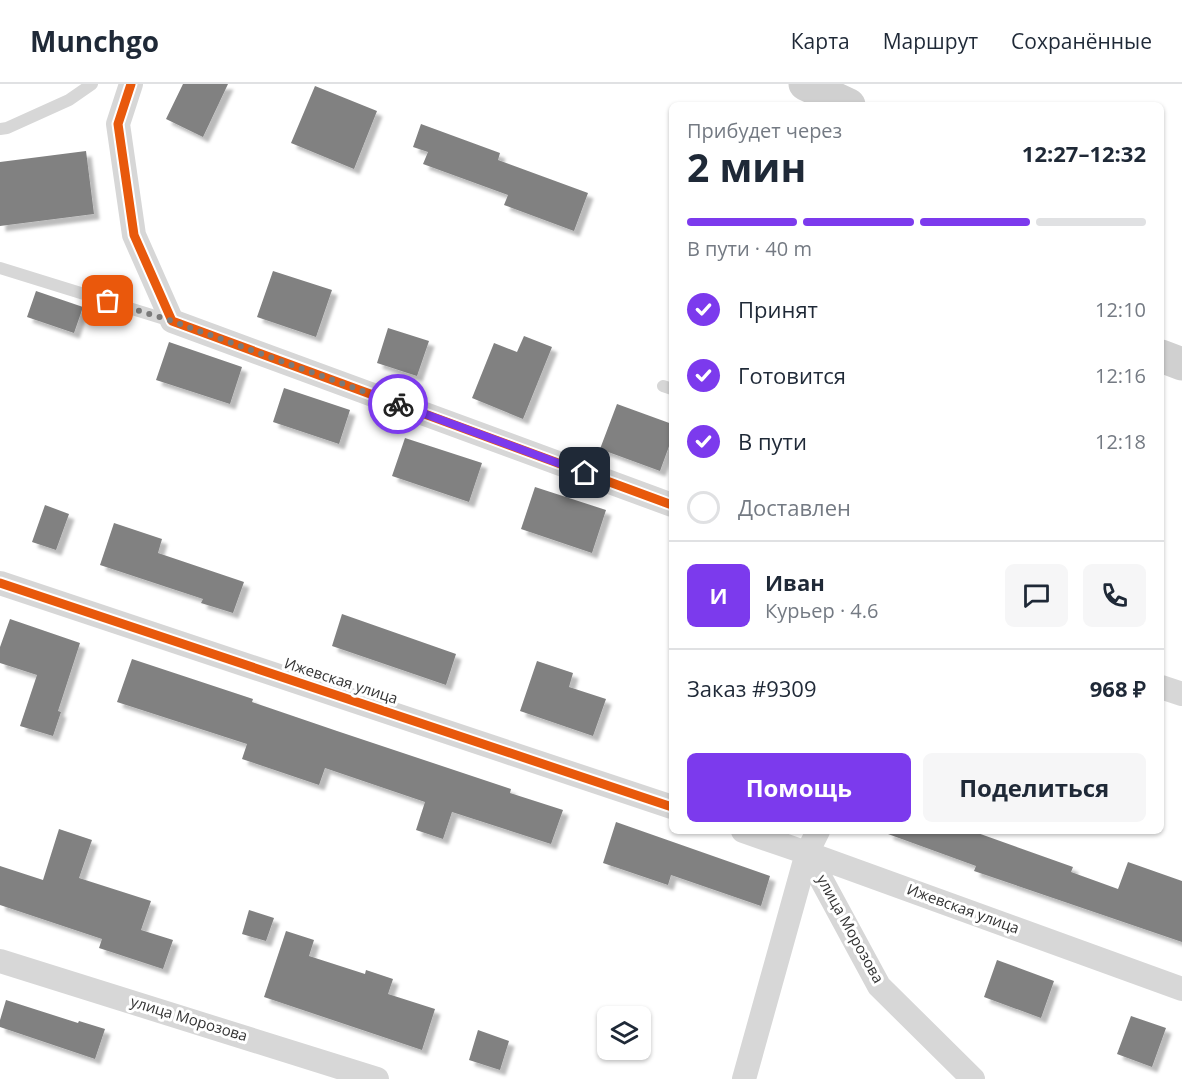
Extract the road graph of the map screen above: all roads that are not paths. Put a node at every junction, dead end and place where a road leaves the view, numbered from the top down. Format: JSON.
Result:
{"nodes":[{"id":1,"x":92,"y":84,"type":"edge"},
{"id":2,"x":131,"y":84,"type":"edge"},
{"id":3,"x":805,"y":84,"type":"edge"},
{"id":4,"x":843,"y":102,"type":"edge"},
{"id":5,"x":0,"y":129,"type":"edge"},
{"id":6,"x":0,"y":268,"type":"edge"},
{"id":7,"x":172,"y":321,"type":"junction"},
{"id":8,"x":1164,"y":357,"type":"edge"},
{"id":9,"x":1182,"y":364,"type":"edge"},
{"id":10,"x":669,"y":504,"type":"edge"},
{"id":11,"x":0,"y":583,"type":"edge"},
{"id":12,"x":1164,"y":688,"type":"edge"},
{"id":13,"x":1182,"y":694,"type":"edge"},
{"id":14,"x":669,"y":806,"type":"edge"},
{"id":15,"x":752,"y":834,"type":"edge"},
{"id":16,"x":816,"y":834,"type":"edge"},
{"id":17,"x":807,"y":853,"type":"junction"},
{"id":18,"x":0,"y":961,"type":"edge"},
{"id":19,"x":1182,"y":989,"type":"edge"},
{"id":20,"x":377,"y":1079,"type":"edge"},
{"id":21,"x":744,"y":1079,"type":"edge"},
{"id":22,"x":973,"y":1079,"type":"edge"}],
"edges":[{"from":1,"to":5,"type":"lane"},
{"from":2,"to":7,"type":"street"},
{"from":3,"to":4,"type":"main road"},
{"from":6,"to":7,"type":"lane"},
{"from":7,"to":10,"type":"street"},
{"from":8,"to":9,"type":"main road"},
{"from":11,"to":14,"type":"street","name":"Ижевская улица"},
{"from":12,"to":13,"type":"street"},
{"from":15,"to":17,"type":"street","name":"Ижевская улица"},
{"from":16,"to":17,"type":"street"},
{"from":17,"to":19,"type":"street","name":"Ижевская улица"},
{"from":17,"to":21,"type":"street"},
{"from":17,"to":22,"type":"street","name":"улица Морозова"},
{"from":18,"to":20,"type":"street","name":"улица Морозова"}]}
